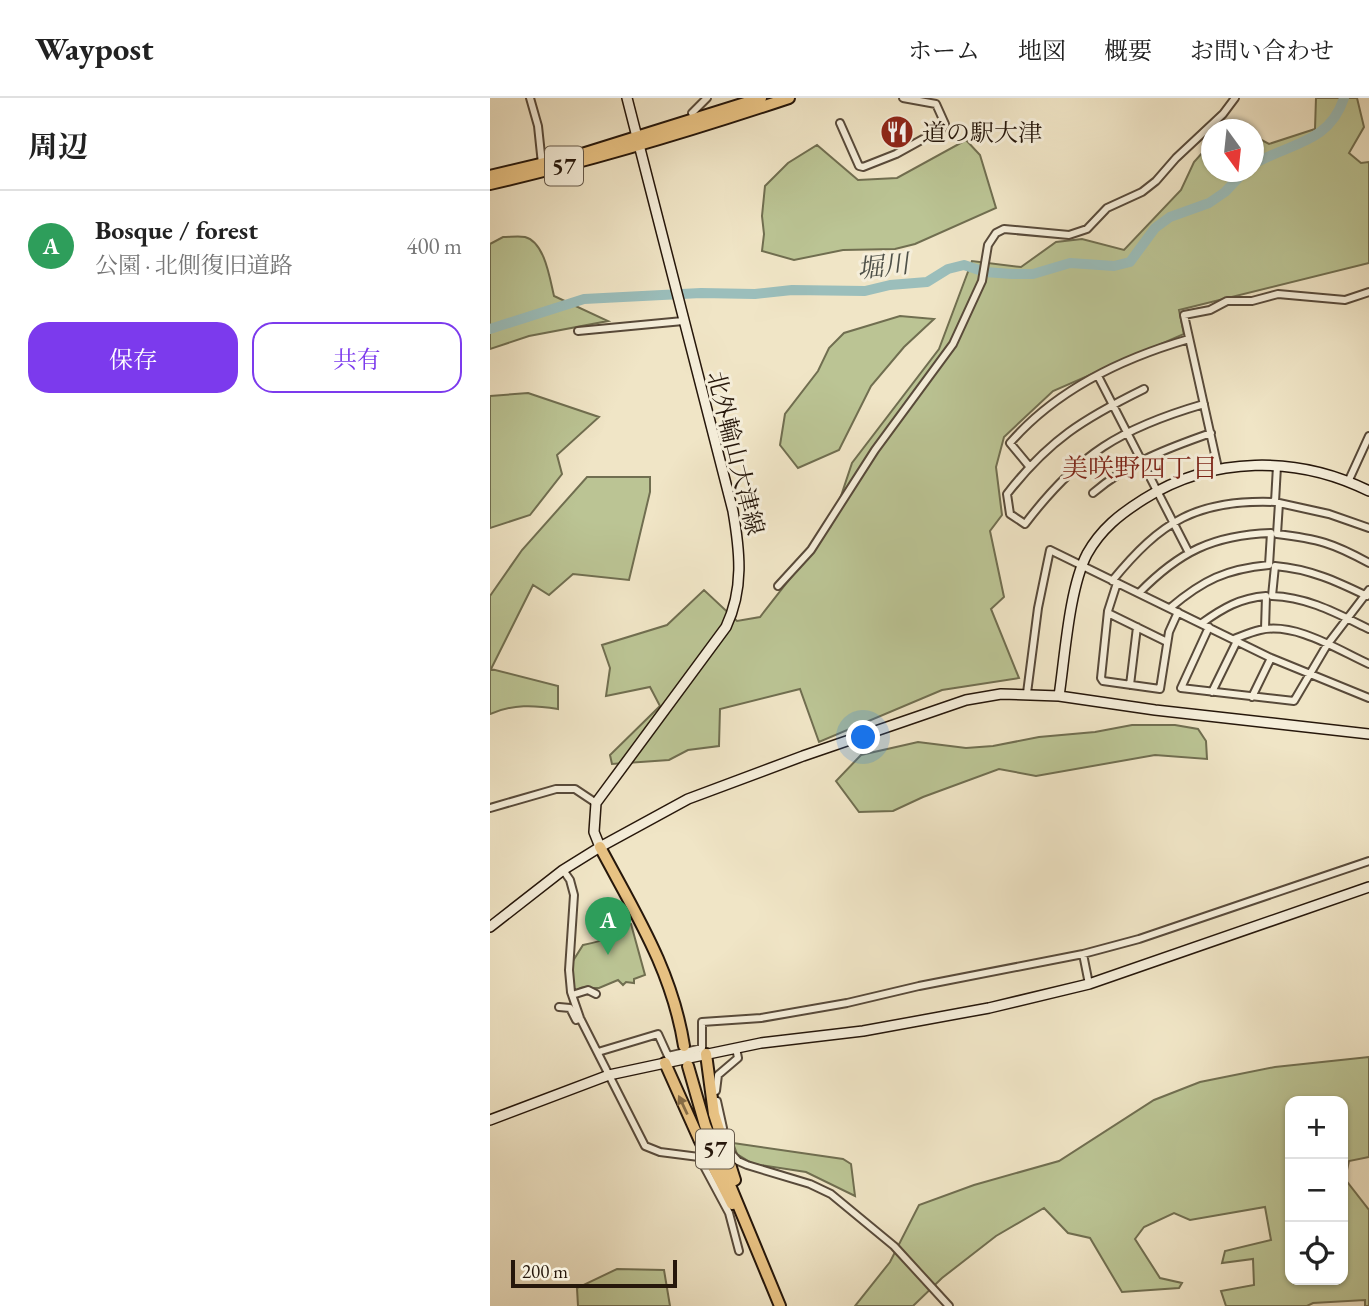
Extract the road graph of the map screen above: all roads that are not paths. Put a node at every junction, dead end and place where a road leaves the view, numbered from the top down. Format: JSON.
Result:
{"nodes":[{"id":1,"x":530,"y":98,"type":"edge"},
{"id":2,"x":627,"y":98,"type":"edge"},
{"id":3,"x":707,"y":98,"type":"edge"},
{"id":4,"x":761,"y":98,"type":"edge"},
{"id":5,"x":789,"y":98,"type":"edge"},
{"id":6,"x":903,"y":98,"type":"edge"},
{"id":7,"x":1236,"y":98,"type":"edge"},
{"id":8,"x":747,"y":104,"type":"edge"},
{"id":9,"x":692,"y":113,"type":"dead end"},
{"id":10,"x":840,"y":123,"type":"dead end"},
{"id":11,"x":637,"y":141,"type":"junction"},
{"id":12,"x":542,"y":164,"type":"junction"},
{"id":13,"x":490,"y":176,"type":"edge"},
{"id":14,"x":490,"y":184,"type":"edge"},
{"id":15,"x":1369,"y":292,"type":"edge"},
{"id":16,"x":684,"y":321,"type":"junction"},
{"id":17,"x":578,"y":331,"type":"dead end"},
{"id":18,"x":1189,"y":340,"type":"junction"},
{"id":19,"x":1098,"y":376,"type":"junction"},
{"id":20,"x":1144,"y":389,"type":"dead end"},
{"id":21,"x":1204,"y":404,"type":"junction"},
{"id":22,"x":1112,"y":405,"type":"junction"},
{"id":23,"x":1127,"y":433,"type":"junction"},
{"id":24,"x":1211,"y":433,"type":"junction"},
{"id":25,"x":1369,"y":436,"type":"edge"},
{"id":26,"x":1367,"y":444,"type":"edge"},
{"id":27,"x":1141,"y":460,"type":"junction"},
{"id":28,"x":1029,"y":466,"type":"junction"},
{"id":29,"x":1277,"y":466,"type":"junction"},
{"id":30,"x":1219,"y":468,"type":"junction"},
{"id":31,"x":1348,"y":482,"type":"junction"},
{"id":32,"x":1157,"y":491,"type":"junction"},
{"id":33,"x":1369,"y":491,"type":"edge"},
{"id":34,"x":1093,"y":493,"type":"dead end"},
{"id":35,"x":1277,"y":502,"type":"junction"},
{"id":36,"x":1174,"y":523,"type":"junction"},
{"id":37,"x":1369,"y":528,"type":"edge"},
{"id":38,"x":1274,"y":534,"type":"junction"},
{"id":39,"x":1189,"y":553,"type":"junction"},
{"id":40,"x":1369,"y":563,"type":"edge"},
{"id":41,"x":1272,"y":565,"type":"junction"},
{"id":42,"x":1083,"y":567,"type":"junction"},
{"id":43,"x":1114,"y":582,"type":"junction"},
{"id":44,"x":778,"y":586,"type":"dead end"},
{"id":45,"x":1139,"y":593,"type":"junction"},
{"id":46,"x":1368,"y":594,"type":"edge"},
{"id":47,"x":1269,"y":596,"type":"junction"},
{"id":48,"x":1170,"y":608,"type":"junction"},
{"id":49,"x":1178,"y":612,"type":"junction"},
{"id":50,"x":1108,"y":613,"type":"junction"},
{"id":51,"x":1346,"y":619,"type":"junction"},
{"id":52,"x":1202,"y":623,"type":"junction"},
{"id":53,"x":1209,"y":627,"type":"junction"},
{"id":54,"x":1138,"y":628,"type":"junction"},
{"id":55,"x":1265,"y":629,"type":"junction"},
{"id":56,"x":1369,"y":629,"type":"edge"},
{"id":57,"x":1236,"y":640,"type":"junction"},
{"id":58,"x":1167,"y":642,"type":"junction"},
{"id":59,"x":1327,"y":645,"type":"junction"},
{"id":60,"x":1271,"y":658,"type":"junction"},
{"id":61,"x":1369,"y":664,"type":"edge"},
{"id":62,"x":1308,"y":675,"type":"junction"},
{"id":63,"x":1130,"y":685,"type":"junction"},
{"id":64,"x":1212,"y":692,"type":"junction"},
{"id":65,"x":1027,"y":693,"type":"junction"},
{"id":66,"x":1059,"y":696,"type":"junction"},
{"id":67,"x":1252,"y":697,"type":"junction"},
{"id":68,"x":1369,"y":698,"type":"edge"},
{"id":69,"x":1369,"y":734,"type":"edge"},
{"id":70,"x":596,"y":803,"type":"junction"},
{"id":71,"x":490,"y":808,"type":"edge"},
{"id":72,"x":600,"y":846,"type":"junction"},
{"id":73,"x":1369,"y":862,"type":"edge"},
{"id":74,"x":563,"y":870,"type":"junction"},
{"id":75,"x":1369,"y":887,"type":"edge"},
{"id":76,"x":490,"y":927,"type":"edge"},
{"id":77,"x":1083,"y":954,"type":"junction"},
{"id":78,"x":1089,"y":984,"type":"junction"},
{"id":79,"x":596,"y":994,"type":"dead end"},
{"id":80,"x":572,"y":995,"type":"junction"},
{"id":81,"x":559,"y":1007,"type":"dead end"},
{"id":82,"x":580,"y":1018,"type":"junction"},
{"id":83,"x":684,"y":1046,"type":"dead end"},
{"id":84,"x":736,"y":1048,"type":"junction"},
{"id":85,"x":597,"y":1052,"type":"junction"},
{"id":86,"x":706,"y":1054,"type":"junction"},
{"id":87,"x":665,"y":1063,"type":"junction"},
{"id":88,"x":688,"y":1066,"type":"dead end"},
{"id":89,"x":609,"y":1075,"type":"junction"},
{"id":90,"x":490,"y":1120,"type":"edge"},
{"id":91,"x":749,"y":1230,"type":"junction"},
{"id":92,"x":739,"y":1251,"type":"dead end"},
{"id":93,"x":780,"y":1306,"type":"edge"},
{"id":94,"x":948,"y":1306,"type":"edge"}],
"edges":[{"from":1,"to":12,"type":"street"},
{"from":2,"to":11,"type":"street","name":"北外輪山大津線"},
{"from":3,"to":9,"type":"street"},
{"from":4,"to":8,"type":"highway","number":"57"},
{"from":5,"to":8,"type":"highway","number":"57"},
{"from":6,"to":10,"type":"street"},
{"from":7,"to":44,"type":"street"},
{"from":8,"to":11,"type":"highway","number":"57"},
{"from":11,"to":12,"type":"highway","number":"57"},
{"from":11,"to":14,"type":"highway","number":"57"},
{"from":11,"to":16,"type":"street","name":"北外輪山大津線"},
{"from":12,"to":13,"type":"highway","number":"57"},
{"from":15,"to":18,"type":"street"},
{"from":16,"to":17,"type":"street"},
{"from":16,"to":70,"type":"street","name":"北外輪山大津線"},
{"from":18,"to":19,"type":"street"},
{"from":18,"to":21,"type":"street"},
{"from":19,"to":22,"type":"street"},
{"from":19,"to":28,"type":"street"},
{"from":20,"to":22,"type":"street"},
{"from":21,"to":23,"type":"street"},
{"from":21,"to":24,"type":"street"},
{"from":22,"to":23,"type":"street"},
{"from":22,"to":28,"type":"street"},
{"from":23,"to":27,"type":"street"},
{"from":23,"to":28,"type":"street"},
{"from":24,"to":27,"type":"street"},
{"from":24,"to":30,"type":"street"},
{"from":25,"to":26,"type":"street"},
{"from":26,"to":31,"type":"street"},
{"from":27,"to":32,"type":"street"},
{"from":27,"to":34,"type":"street"},
{"from":29,"to":30,"type":"street"},
{"from":29,"to":31,"type":"street"},
{"from":29,"to":35,"type":"street"},
{"from":30,"to":32,"type":"street"},
{"from":31,"to":33,"type":"street"},
{"from":32,"to":36,"type":"street"},
{"from":32,"to":42,"type":"street"},
{"from":35,"to":36,"type":"street"},
{"from":35,"to":37,"type":"street"},
{"from":35,"to":38,"type":"street"},
{"from":36,"to":39,"type":"street"},
{"from":36,"to":43,"type":"street"},
{"from":38,"to":39,"type":"street"},
{"from":38,"to":40,"type":"street"},
{"from":38,"to":41,"type":"street"},
{"from":39,"to":45,"type":"street"},
{"from":41,"to":46,"type":"street"},
{"from":41,"to":47,"type":"street"},
{"from":41,"to":48,"type":"street"},
{"from":42,"to":43,"type":"street"},
{"from":42,"to":65,"type":"street"},
{"from":42,"to":66,"type":"street"},
{"from":43,"to":45,"type":"street"},
{"from":43,"to":50,"type":"street"},
{"from":45,"to":48,"type":"street"},
{"from":46,"to":51,"type":"street"},
{"from":47,"to":51,"type":"street"},
{"from":47,"to":52,"type":"street"},
{"from":47,"to":55,"type":"street"},
{"from":48,"to":49,"type":"street"},
{"from":49,"to":52,"type":"street"},
{"from":49,"to":58,"type":"street"},
{"from":50,"to":54,"type":"street"},
{"from":50,"to":63,"type":"street"},
{"from":51,"to":56,"type":"street"},
{"from":51,"to":59,"type":"street"},
{"from":52,"to":53,"type":"street"},
{"from":53,"to":57,"type":"street"},
{"from":53,"to":64,"type":"street"},
{"from":54,"to":58,"type":"street"},
{"from":54,"to":63,"type":"street"},
{"from":55,"to":57,"type":"street"},
{"from":55,"to":59,"type":"street"},
{"from":57,"to":60,"type":"street"},
{"from":57,"to":64,"type":"street"},
{"from":58,"to":63,"type":"street"},
{"from":59,"to":61,"type":"street"},
{"from":59,"to":62,"type":"street"},
{"from":60,"to":62,"type":"street"},
{"from":60,"to":67,"type":"street"},
{"from":62,"to":67,"type":"street"},
{"from":62,"to":68,"type":"street"},
{"from":64,"to":67,"type":"street"},
{"from":65,"to":66,"type":"street"},
{"from":65,"to":72,"type":"street"},
{"from":66,"to":69,"type":"street"},
{"from":70,"to":71,"type":"street"},
{"from":70,"to":72,"type":"street"},
{"from":72,"to":74,"type":"street"},
{"from":72,"to":83,"type":"highway"},
{"from":73,"to":77,"type":"street"},
{"from":74,"to":76,"type":"street"},
{"from":74,"to":80,"type":"street"},
{"from":75,"to":78,"type":"street"},
{"from":77,"to":78,"type":"street"},
{"from":77,"to":85,"type":"street"},
{"from":78,"to":84,"type":"street"},
{"from":79,"to":80,"type":"street"},
{"from":80,"to":82,"type":"street"},
{"from":81,"to":82,"type":"street"},
{"from":82,"to":85,"type":"street"},
{"from":84,"to":86,"type":"street"},
{"from":84,"to":94,"type":"street"},
{"from":85,"to":89,"type":"street"},
{"from":86,"to":87,"type":"street"},
{"from":86,"to":91,"type":"highway"},
{"from":87,"to":89,"type":"street"},
{"from":91,"to":87,"type":"highway","one_way":true},
{"from":88,"to":91,"type":"highway","number":"57"},
{"from":89,"to":90,"type":"street"},
{"from":89,"to":92,"type":"street"},
{"from":91,"to":93,"type":"highway","number":"57"}]}
